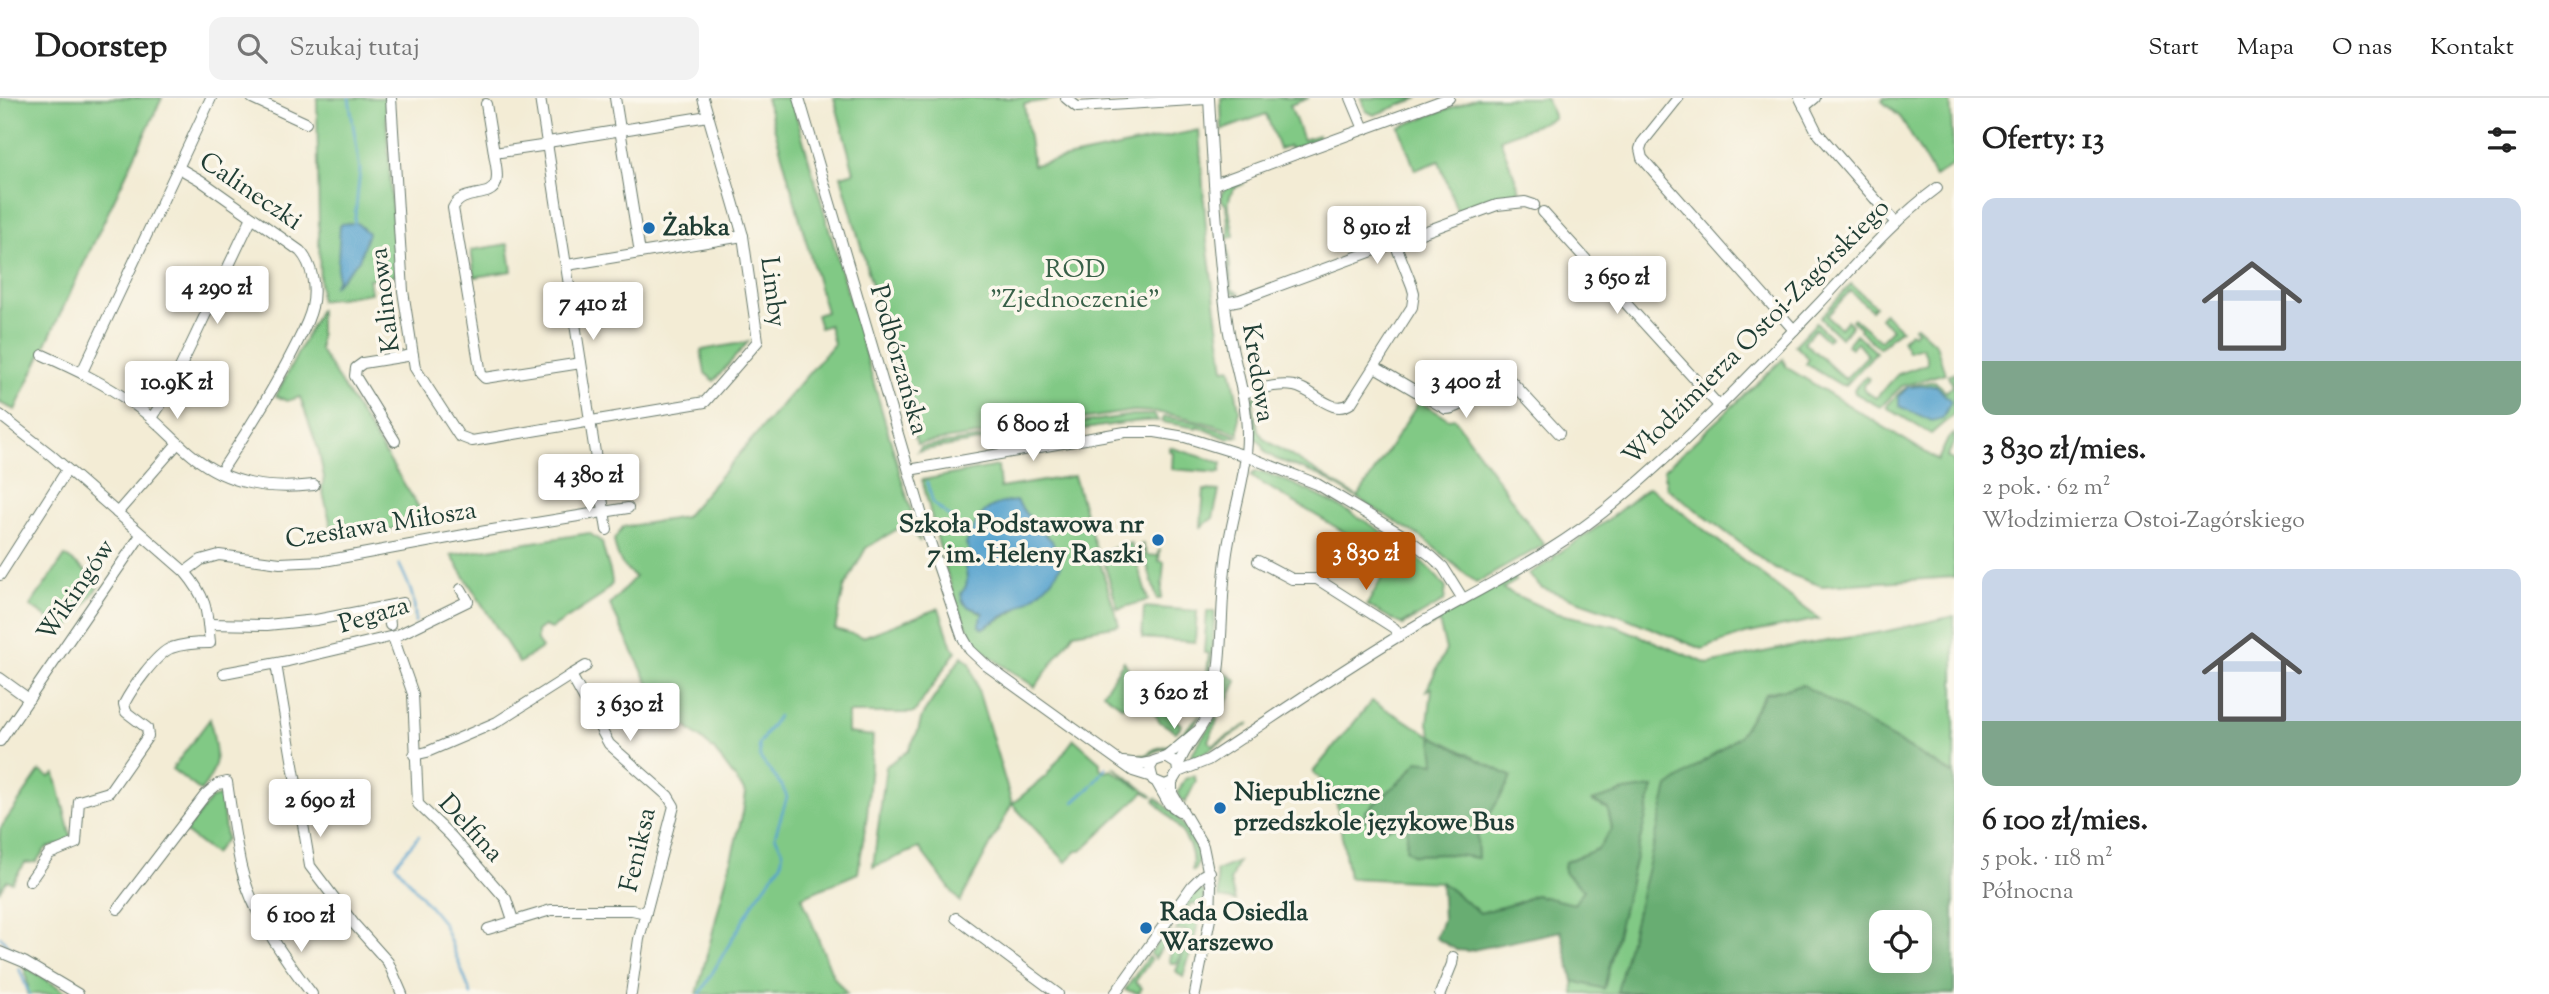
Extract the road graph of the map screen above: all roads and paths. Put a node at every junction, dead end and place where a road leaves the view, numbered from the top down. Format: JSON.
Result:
{"nodes":[{"id":1,"x":211,"y":98,"type":"edge"},
{"id":2,"x":252,"y":98,"type":"edge"},
{"id":3,"x":391,"y":98,"type":"edge"},
{"id":4,"x":540,"y":98,"type":"edge"},
{"id":5,"x":615,"y":98,"type":"edge"},
{"id":6,"x":703,"y":98,"type":"edge"},
{"id":7,"x":799,"y":98,"type":"edge"},
{"id":8,"x":1066,"y":98,"type":"edge"},
{"id":9,"x":1351,"y":98,"type":"edge"},
{"id":10,"x":1448,"y":98,"type":"edge"},
{"id":11,"x":1678,"y":98,"type":"edge"},
{"id":12,"x":1815,"y":98,"type":"edge"},
{"id":13,"x":1209,"y":99,"type":"edge"},
{"id":14,"x":1802,"y":102,"type":"edge"},
{"id":15,"x":486,"y":104,"type":"dead end"},
{"id":16,"x":708,"y":116,"type":"junction"},
{"id":17,"x":306,"y":123,"type":"dead end"},
{"id":18,"x":1364,"y":129,"type":"junction"},
{"id":19,"x":620,"y":131,"type":"junction"},
{"id":20,"x":548,"y":144,"type":"junction"},
{"id":21,"x":494,"y":153,"type":"junction"},
{"id":22,"x":179,"y":168,"type":"junction"},
{"id":23,"x":1214,"y":184,"type":"junction"},
{"id":24,"x":1937,"y":188,"type":"dead end"},
{"id":25,"x":252,"y":217,"type":"junction"},
{"id":26,"x":1896,"y":223,"type":"junction"},
{"id":27,"x":743,"y":236,"type":"junction"},
{"id":28,"x":1395,"y":243,"type":"junction"},
{"id":29,"x":640,"y":253,"type":"junction"},
{"id":30,"x":567,"y":265,"type":"junction"},
{"id":31,"x":1225,"y":303,"type":"junction"},
{"id":32,"x":1794,"y":330,"type":"junction"},
{"id":33,"x":43,"y":355,"type":"dead end"},
{"id":34,"x":414,"y":355,"type":"junction"},
{"id":35,"x":581,"y":363,"type":"junction"},
{"id":36,"x":1375,"y":367,"type":"junction"},
{"id":37,"x":82,"y":372,"type":"junction"},
{"id":38,"x":1243,"y":393,"type":"junction"},
{"id":39,"x":1720,"y":407,"type":"junction"},
{"id":40,"x":0,"y":415,"type":"edge"},
{"id":41,"x":152,"y":418,"type":"junction"},
{"id":42,"x":590,"y":423,"type":"junction"},
{"id":43,"x":1559,"y":433,"type":"dead end"},
{"id":44,"x":396,"y":441,"type":"dead end"},
{"id":45,"x":178,"y":443,"type":"junction"},
{"id":46,"x":1246,"y":456,"type":"junction"},
{"id":47,"x":67,"y":470,"type":"junction"},
{"id":48,"x":909,"y":470,"type":"junction"},
{"id":49,"x":220,"y":473,"type":"junction"},
{"id":50,"x":314,"y":485,"type":"dead end"},
{"id":51,"x":628,"y":508,"type":"dead end"},
{"id":52,"x":604,"y":512,"type":"junction"},
{"id":53,"x":117,"y":513,"type":"junction"},
{"id":54,"x":607,"y":530,"type":"dead end"},
{"id":55,"x":141,"y":535,"type":"junction"},
{"id":56,"x":1258,"y":561,"type":"dead end"},
{"id":57,"x":185,"y":572,"type":"junction"},
{"id":58,"x":0,"y":575,"type":"edge"},
{"id":59,"x":461,"y":589,"type":"dead end"},
{"id":60,"x":1463,"y":599,"type":"junction"},
{"id":61,"x":403,"y":603,"type":"dead end"},
{"id":62,"x":388,"y":606,"type":"junction"},
{"id":63,"x":208,"y":625,"type":"junction"},
{"id":64,"x":390,"y":625,"type":"dead end"},
{"id":65,"x":1399,"y":636,"type":"junction"},
{"id":66,"x":393,"y":637,"type":"junction"},
{"id":67,"x":276,"y":664,"type":"junction"},
{"id":68,"x":586,"y":666,"type":"dead end"},
{"id":69,"x":224,"y":673,"type":"dead end"},
{"id":70,"x":571,"y":675,"type":"junction"},
{"id":71,"x":0,"y":678,"type":"edge"},
{"id":72,"x":29,"y":699,"type":"junction"},
{"id":73,"x":1197,"y":732,"type":"junction"},
{"id":74,"x":0,"y":741,"type":"edge"},
{"id":75,"x":414,"y":755,"type":"junction"},
{"id":76,"x":1166,"y":757,"type":"junction"},
{"id":77,"x":1123,"y":762,"type":"junction"},
{"id":78,"x":1153,"y":762,"type":"junction"},
{"id":79,"x":1178,"y":769,"type":"junction"},
{"id":80,"x":1154,"y":780,"type":"junction"},
{"id":81,"x":1172,"y":782,"type":"junction"},
{"id":82,"x":1183,"y":813,"type":"junction"},
{"id":83,"x":1210,"y":872,"type":"junction"},
{"id":84,"x":30,"y":881,"type":"dead end"},
{"id":85,"x":118,"y":909,"type":"dead end"},
{"id":86,"x":646,"y":913,"type":"junction"},
{"id":87,"x":956,"y":918,"type":"dead end"},
{"id":88,"x":513,"y":920,"type":"junction"},
{"id":89,"x":488,"y":929,"type":"dead end"},
{"id":90,"x":0,"y":952,"type":"edge"},
{"id":91,"x":1453,"y":957,"type":"dead end"},
{"id":92,"x":78,"y":994,"type":"edge"},
{"id":93,"x":312,"y":994,"type":"edge"},
{"id":94,"x":402,"y":994,"type":"edge"},
{"id":95,"x":631,"y":994,"type":"edge"},
{"id":96,"x":1058,"y":994,"type":"edge"},
{"id":97,"x":1115,"y":994,"type":"edge"},
{"id":98,"x":1195,"y":994,"type":"edge"},
{"id":99,"x":1440,"y":994,"type":"edge"}],
"edges":[{"from":1,"to":22,"type":"street"},
{"from":2,"to":17,"type":"street"},
{"from":3,"to":34,"type":"street","name":"Kalinowa"},
{"from":4,"to":20,"type":"street"},
{"from":5,"to":19,"type":"street"},
{"from":6,"to":16,"type":"street","name":"Limby"},
{"from":7,"to":48,"type":"street","name":"Podbórzańska"},
{"from":8,"to":13,"type":"street"},
{"from":9,"to":18,"type":"street"},
{"from":10,"to":18,"type":"street"},
{"from":11,"to":32,"type":"street"},
{"from":12,"to":14,"type":"street"},
{"from":13,"to":23,"type":"street","name":"Kredowa"},
{"from":14,"to":26,"type":"street"},
{"from":15,"to":21,"type":"street"},
{"from":16,"to":19,"type":"street"},
{"from":16,"to":27,"type":"street","name":"Limby"},
{"from":18,"to":23,"type":"street"},
{"from":19,"to":20,"type":"street"},
{"from":19,"to":29,"type":"street"},
{"from":20,"to":21,"type":"street"},
{"from":20,"to":30,"type":"street"},
{"from":21,"to":35,"type":"street"},
{"from":22,"to":25,"type":"street","name":"Calineczki"},
{"from":22,"to":37,"type":"street"},
{"from":23,"to":31,"type":"street","name":"Kredowa"},
{"from":24,"to":26,"type":"street","name":"Włodzimierza Ostoi-Zagórskiego"},
{"from":25,"to":41,"type":"street"},
{"from":25,"to":49,"type":"street","name":"Calineczki"},
{"from":26,"to":32,"type":"street","name":"Włodzimierza Ostoi-Zagórskiego"},
{"from":27,"to":29,"type":"street"},
{"from":27,"to":42,"type":"street","name":"Limby"},
{"from":28,"to":31,"type":"street"},
{"from":28,"to":36,"type":"street"},
{"from":28,"to":39,"type":"street"},
{"from":29,"to":30,"type":"street"},
{"from":30,"to":35,"type":"street"},
{"from":31,"to":38,"type":"street","name":"Kredowa"},
{"from":32,"to":39,"type":"street","name":"Włodzimierza Ostoi-Zagórskiego"},
{"from":33,"to":37,"type":"street"},
{"from":34,"to":42,"type":"street","name":"Kalinowa"},
{"from":34,"to":44,"type":"street"},
{"from":35,"to":42,"type":"street"},
{"from":36,"to":38,"type":"street"},
{"from":36,"to":43,"type":"street"},
{"from":37,"to":41,"type":"street"},
{"from":38,"to":46,"type":"street","name":"Kredowa"},
{"from":39,"to":60,"type":"street","name":"Włodzimierza Ostoi-Zagórskiego"},
{"from":40,"to":47,"type":"street"},
{"from":41,"to":45,"type":"street"},
{"from":42,"to":52,"type":"street"},
{"from":45,"to":49,"type":"street"},
{"from":45,"to":53,"type":"street"},
{"from":46,"to":48,"type":"street"},
{"from":46,"to":60,"type":"street"},
{"from":46,"to":73,"type":"street","name":"Kredowa"},
{"from":47,"to":53,"type":"street"},
{"from":47,"to":58,"type":"street"},
{"from":48,"to":77,"type":"street","name":"Podbórzańska"},
{"from":49,"to":50,"type":"street"},
{"from":51,"to":52,"type":"street","name":"Czesława Miłosza"},
{"from":52,"to":54,"type":"street"},
{"from":52,"to":57,"type":"street","name":"Czesława Miłosza"},
{"from":53,"to":55,"type":"street"},
{"from":55,"to":57,"type":"street"},
{"from":55,"to":72,"type":"street","name":"Wikingów"},
{"from":56,"to":65,"type":"street"},
{"from":57,"to":63,"type":"street"},
{"from":59,"to":66,"type":"street","name":"Pegaza"},
{"from":60,"to":65,"type":"street","name":"Włodzimierza Ostoi-Zagórskiego"},
{"from":61,"to":62,"type":"street"},
{"from":62,"to":63,"type":"street"},
{"from":62,"to":64,"type":"street"},
{"from":63,"to":84,"type":"street"},
{"from":65,"to":79,"type":"street","name":"Włodzimierza Ostoi-Zagórskiego"},
{"from":66,"to":67,"type":"street","name":"Pegaza"},
{"from":66,"to":75,"type":"street","name":"Delfina"},
{"from":67,"to":69,"type":"street","name":"Pegaza"},
{"from":67,"to":94,"type":"street"},
{"from":68,"to":70,"type":"street"},
{"from":70,"to":75,"type":"street"},
{"from":70,"to":86,"type":"street","name":"Feniksa"},
{"from":71,"to":72,"type":"street"},
{"from":72,"to":74,"type":"street","name":"Wikingów"},
{"from":73,"to":76,"type":"street","name":"Kredowa"},
{"from":73,"to":79,"type":"street","name":"Kredowa"},
{"from":75,"to":88,"type":"street","name":"Delfina"},
{"from":76,"to":78,"type":"street"},
{"from":76,"to":79,"type":"street"},
{"from":77,"to":78,"type":"street"},
{"from":77,"to":80,"type":"street","name":"Podbórzańska"},
{"from":78,"to":80,"type":"street"},
{"from":79,"to":81,"type":"street"},
{"from":80,"to":81,"type":"street"},
{"from":80,"to":82,"type":"street","name":"Podbórzańska"},
{"from":81,"to":82,"type":"street"},
{"from":82,"to":83,"type":"street"},
{"from":83,"to":97,"type":"street"},
{"from":83,"to":98,"type":"street"},
{"from":85,"to":93,"type":"street"},
{"from":86,"to":88,"type":"street"},
{"from":86,"to":95,"type":"street","name":"Feniksa"},
{"from":87,"to":96,"type":"street"},
{"from":88,"to":89,"type":"street"},
{"from":90,"to":92,"type":"street"},
{"from":91,"to":99,"type":"street"}]}
